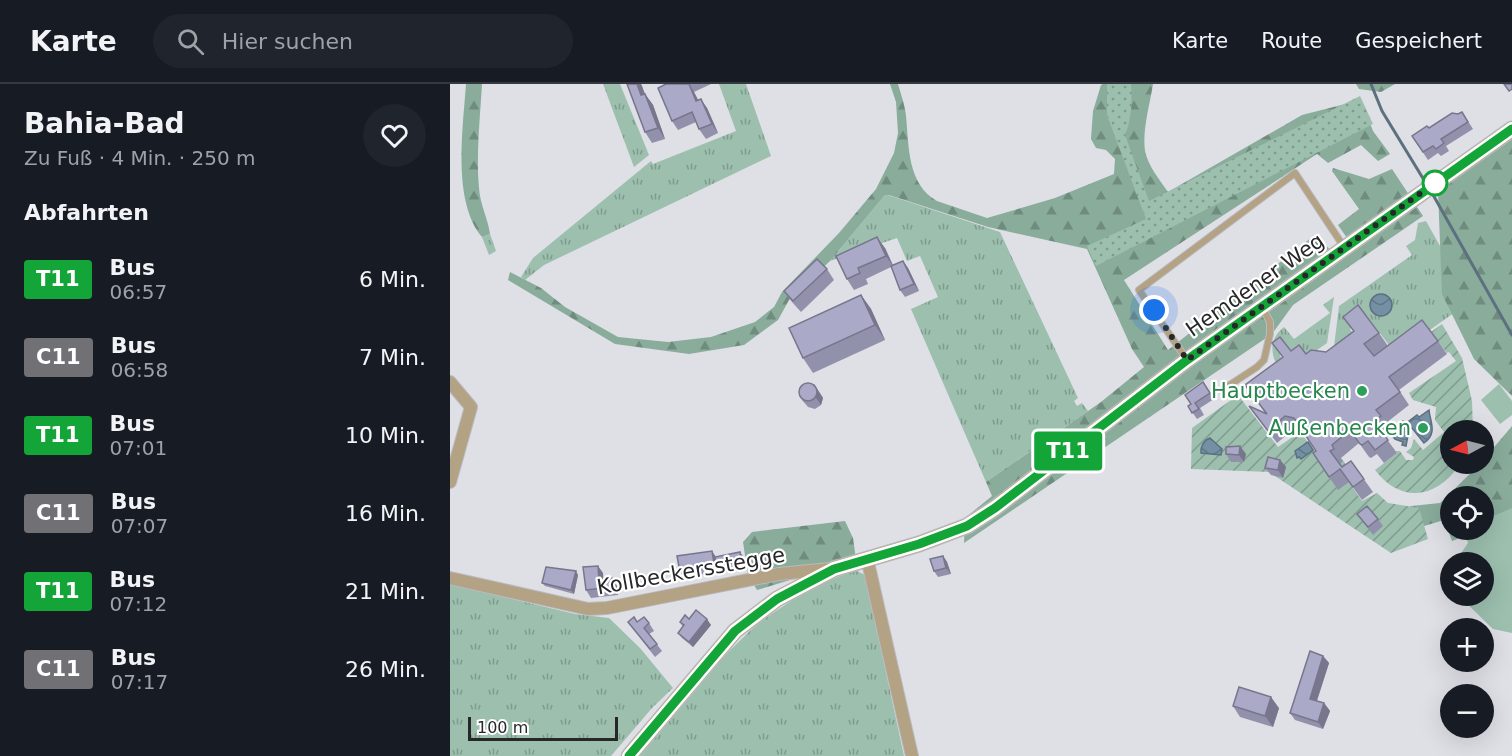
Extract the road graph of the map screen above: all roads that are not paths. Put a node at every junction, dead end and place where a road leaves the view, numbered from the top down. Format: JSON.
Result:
{"nodes":[{"id":1,"x":1512,"y":129,"type":"edge"},
{"id":2,"x":1344,"y":248,"type":"junction"},
{"id":3,"x":1261,"y":306,"type":"junction"},
{"id":4,"x":1187,"y":360,"type":"junction"},
{"id":5,"x":450,"y":382,"type":"edge"},
{"id":6,"x":1222,"y":390,"type":"dead end"},
{"id":7,"x":450,"y":482,"type":"edge"},
{"id":8,"x":867,"y":558,"type":"junction"},
{"id":9,"x":834,"y":569,"type":"junction"},
{"id":10,"x":450,"y":578,"type":"edge"},
{"id":11,"x":629,"y":756,"type":"edge"},
{"id":12,"x":912,"y":756,"type":"edge"}],
"edges":[{"from":1,"to":2,"type":"street","name":"Hemdener Weg"},
{"from":2,"to":3,"type":"street","name":"Hemdener Weg"},
{"from":2,"to":4,"type":"lane"},
{"from":3,"to":4,"type":"street","name":"Hemdener Weg"},
{"from":3,"to":6,"type":"lane"},
{"from":4,"to":8,"type":"street","name":"Hemdener Weg"},
{"from":5,"to":7,"type":"street"},
{"from":8,"to":9,"type":"street","name":"Hemdener Weg"},
{"from":8,"to":12,"type":"street"},
{"from":9,"to":10,"type":"street","name":"Kollbeckersstegge"},
{"from":9,"to":11,"type":"street","name":"Hemdener Weg"}]}
